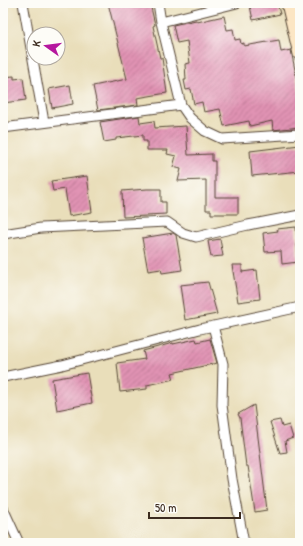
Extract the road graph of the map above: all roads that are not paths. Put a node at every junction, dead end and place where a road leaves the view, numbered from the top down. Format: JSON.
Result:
{"nodes":[{"id":1,"x":23,"y":3,"type":"edge"},
{"id":2,"x":158,"y":3,"type":"edge"},
{"id":3,"x":237,"y":3,"type":"edge"},
{"id":4,"x":288,"y":3,"type":"edge"},
{"id":5,"x":161,"y":22,"type":"junction"},
{"id":6,"x":300,"y":54,"type":"edge"},
{"id":7,"x":181,"y":105,"type":"junction"},
{"id":8,"x":44,"y":122,"type":"junction"},
{"id":9,"x":3,"y":128,"type":"edge"},
{"id":10,"x":300,"y":134,"type":"edge"},
{"id":11,"x":300,"y":215,"type":"edge"},
{"id":12,"x":3,"y":234,"type":"edge"},
{"id":13,"x":300,"y":307,"type":"edge"},
{"id":14,"x":213,"y":326,"type":"junction"},
{"id":15,"x":3,"y":376,"type":"edge"},
{"id":16,"x":4,"y":512,"type":"edge"},
{"id":17,"x":20,"y":543,"type":"edge"},
{"id":18,"x":244,"y":543,"type":"edge"}],
"edges":[{"from":1,"to":8,"type":"street"},
{"from":2,"to":5,"type":"street"},
{"from":3,"to":5,"type":"street"},
{"from":4,"to":6,"type":"street"},
{"from":5,"to":7,"type":"street"},
{"from":7,"to":8,"type":"street"},
{"from":7,"to":10,"type":"street"},
{"from":8,"to":9,"type":"street"},
{"from":11,"to":12,"type":"street"},
{"from":13,"to":14,"type":"street"},
{"from":14,"to":15,"type":"street"},
{"from":14,"to":18,"type":"street"},
{"from":16,"to":17,"type":"street"}]}
